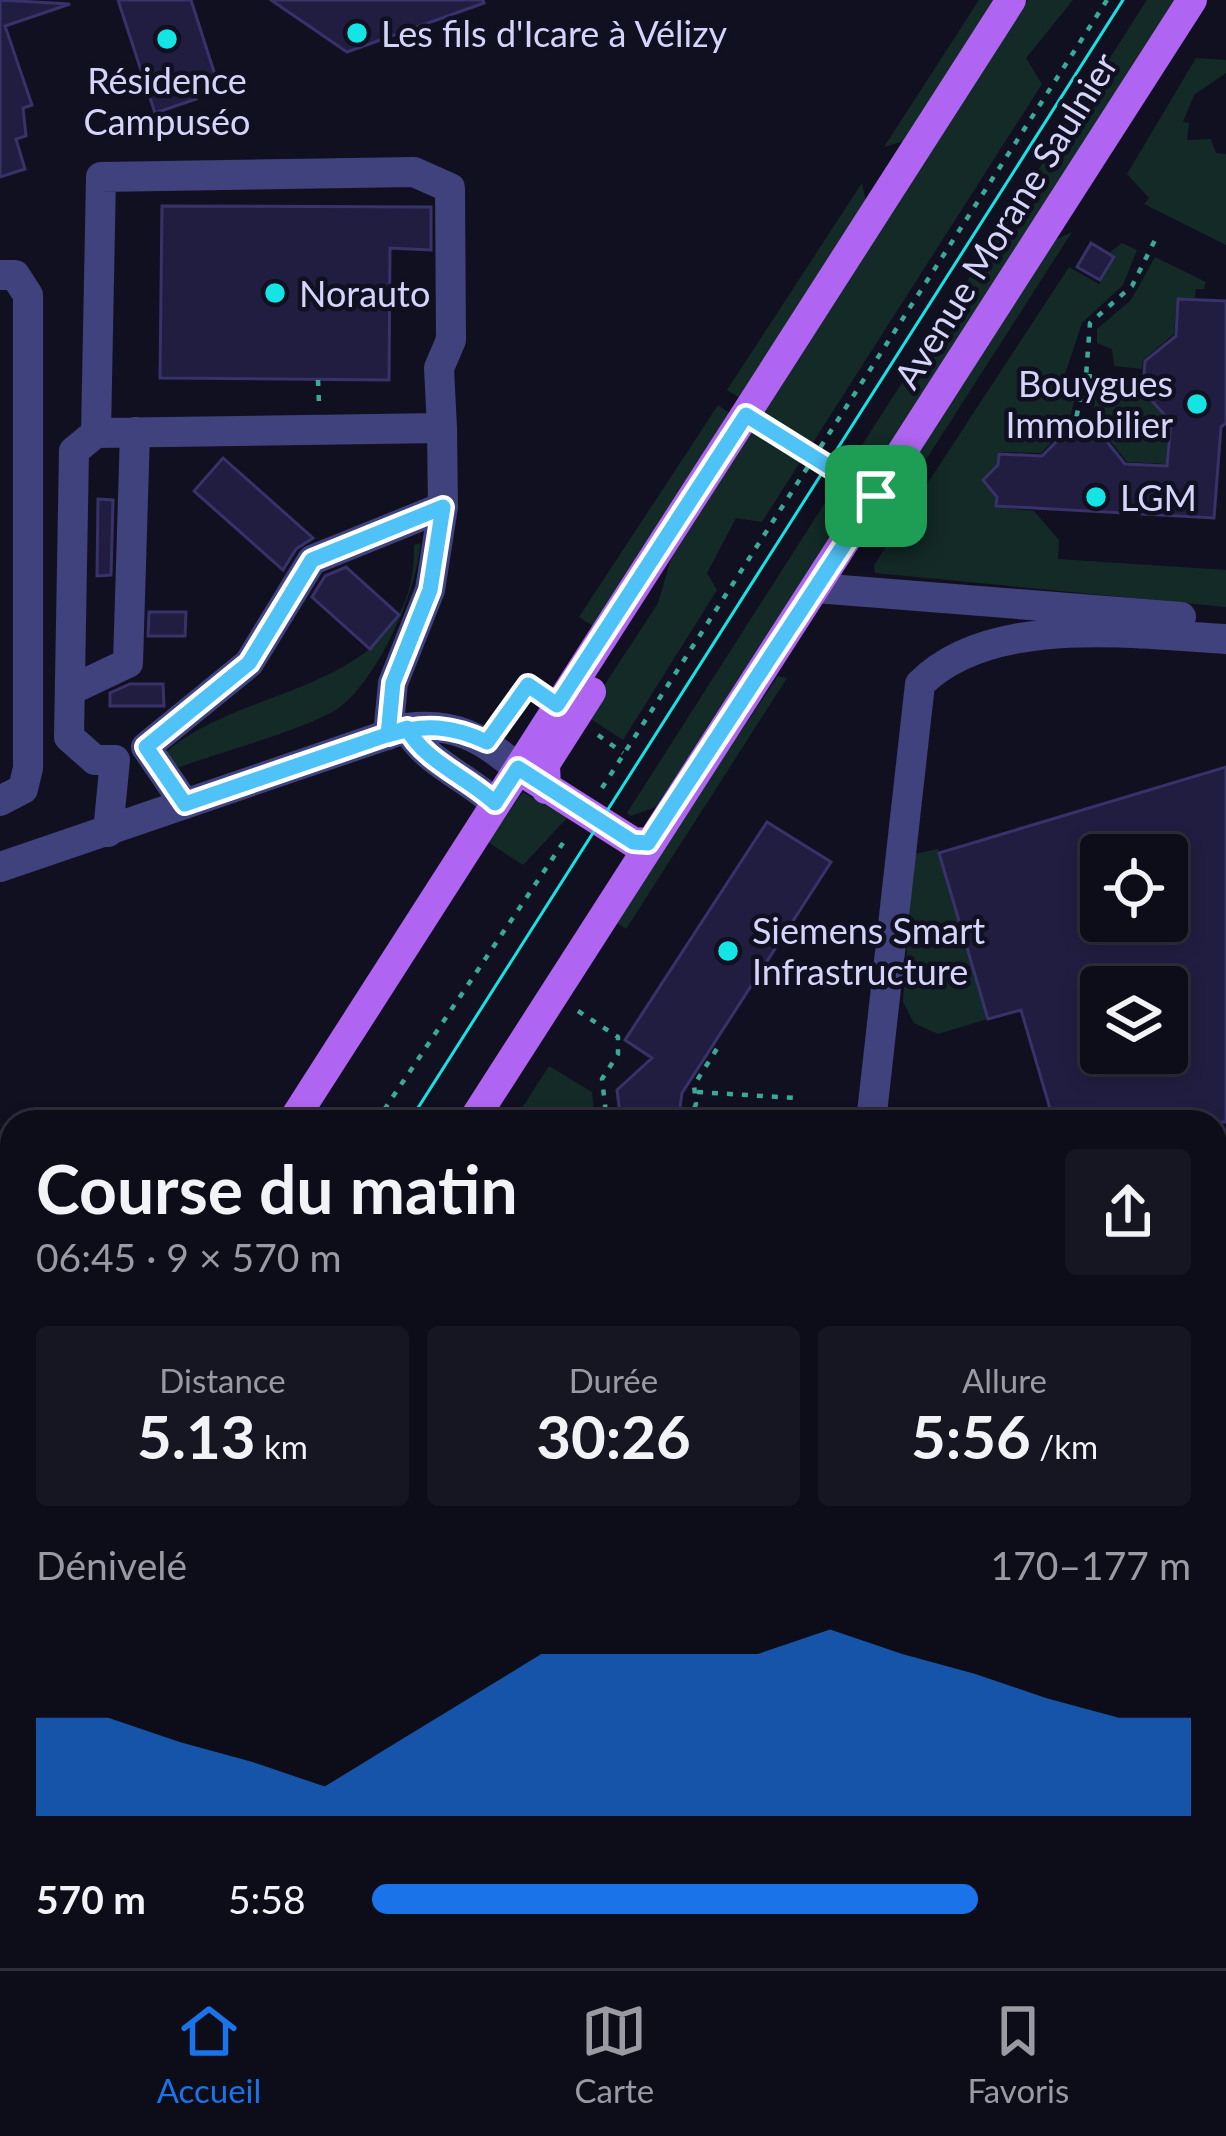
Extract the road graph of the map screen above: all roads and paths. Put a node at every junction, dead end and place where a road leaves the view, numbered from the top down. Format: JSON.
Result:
{"nodes":[{"id":1,"x":1011,"y":0,"type":"edge"},
{"id":2,"x":1107,"y":0,"type":"edge"},
{"id":3,"x":1192,"y":0,"type":"edge"},
{"id":4,"x":1157,"y":236,"type":"dead end"},
{"id":5,"x":0,"y":275,"type":"edge"},
{"id":6,"x":1086,"y":376,"type":"junction"},
{"id":7,"x":1144,"y":381,"type":"dead end"},
{"id":8,"x":746,"y":415,"type":"junction"},
{"id":9,"x":442,"y":428,"type":"junction"},
{"id":10,"x":1073,"y":431,"type":"dead end"},
{"id":11,"x":135,"y":432,"type":"junction"},
{"id":12,"x":96,"y":433,"type":"junction"},
{"id":13,"x":812,"y":456,"type":"junction"},
{"id":14,"x":876,"y":496,"type":"junction"},
{"id":15,"x":443,"y":507,"type":"junction"},
{"id":16,"x":816,"y":588,"type":"junction"},
{"id":17,"x":1021,"y":604,"type":"junction"},
{"id":18,"x":1226,"y":620,"type":"edge"},
{"id":19,"x":613,"y":627,"type":"junction"},
{"id":20,"x":1019,"y":639,"type":"junction"},
{"id":21,"x":1226,"y":639,"type":"edge"},
{"id":22,"x":71,"y":690,"type":"junction"},
{"id":23,"x":557,"y":705,"type":"junction"},
{"id":24,"x":398,"y":732,"type":"junction"},
{"id":25,"x":487,"y":742,"type":"junction"},
{"id":26,"x":146,"y":747,"type":"junction"},
{"id":27,"x":116,"y":760,"type":"junction"},
{"id":28,"x":518,"y":768,"type":"junction"},
{"id":29,"x":546,"y":789,"type":"junction"},
{"id":30,"x":0,"y":801,"type":"edge"},
{"id":31,"x":495,"y":803,"type":"junction"},
{"id":32,"x":185,"y":804,"type":"junction"},
{"id":33,"x":586,"y":814,"type":"junction"},
{"id":34,"x":107,"y":832,"type":"junction"},
{"id":35,"x":648,"y":843,"type":"junction"},
{"id":36,"x":0,"y":867,"type":"edge"},
{"id":37,"x":552,"y":995,"type":"junction"},
{"id":38,"x":720,"y":1044,"type":"dead end"},
{"id":39,"x":697,"y":1092,"type":"junction"},
{"id":40,"x":795,"y":1097,"type":"dead end"},
{"id":41,"x":300,"y":1110,"type":"edge"},
{"id":42,"x":384,"y":1110,"type":"edge"},
{"id":43,"x":480,"y":1110,"type":"edge"},
{"id":44,"x":603,"y":1110,"type":"edge"},
{"id":45,"x":692,"y":1110,"type":"edge"},
{"id":46,"x":872,"y":1110,"type":"edge"}],
"edges":[{"from":1,"to":8,"type":"main road"},
{"from":2,"to":13,"type":"path","name":"Avenue Morane Saulnier"},
{"from":3,"to":14,"type":"main road","name":"Avenue Morane Saulnier"},
{"from":4,"to":6,"type":"path"},
{"from":5,"to":30,"type":"street"},
{"from":6,"to":7,"type":"path"},
{"from":6,"to":10,"type":"path"},
{"from":8,"to":13,"type":"path"},
{"from":8,"to":19,"type":"main road"},
{"from":9,"to":11,"type":"street"},
{"from":9,"to":12,"type":"street"},
{"from":9,"to":15,"type":"street"},
{"from":11,"to":12,"type":"street"},
{"from":11,"to":22,"type":"street"},
{"from":12,"to":22,"type":"street"},
{"from":13,"to":14,"type":"path"},
{"from":13,"to":33,"type":"path","name":"Avenue Morane Saulnier"},
{"from":14,"to":16,"type":"main road","name":"Avenue Morane Saulnier"},
{"from":15,"to":24,"type":"street"},
{"from":15,"to":26,"type":"street"},
{"from":16,"to":17,"type":"street"},
{"from":16,"to":35,"type":"main road","name":"Avenue Morane Saulnier"},
{"from":17,"to":18,"type":"street"},
{"from":17,"to":20,"type":"street"},
{"from":19,"to":23,"type":"main road"},
{"from":19,"to":29,"type":"main road"},
{"from":20,"to":21,"type":"street"},
{"from":20,"to":46,"type":"street"},
{"from":22,"to":27,"type":"street"},
{"from":23,"to":25,"type":"path"},
{"from":23,"to":28,"type":"main road"},
{"from":24,"to":25,"type":"street"},
{"from":24,"to":31,"type":"street"},
{"from":24,"to":32,"type":"street"},
{"from":25,"to":28,"type":"street"},
{"from":26,"to":27,"type":"street"},
{"from":26,"to":32,"type":"street"},
{"from":27,"to":34,"type":"street"},
{"from":28,"to":29,"type":"main road"},
{"from":28,"to":31,"type":"main road"},
{"from":29,"to":33,"type":"main road"},
{"from":31,"to":41,"type":"main road"},
{"from":32,"to":34,"type":"street"},
{"from":33,"to":35,"type":"main road"},
{"from":33,"to":42,"type":"path","name":"Avenue Morane Saulnier"},
{"from":34,"to":36,"type":"street"},
{"from":35,"to":37,"type":"main road","name":"Avenue Morane Saulnier"},
{"from":37,"to":43,"type":"main road","name":"Avenue Morane Saulnier"},
{"from":37,"to":44,"type":"path"},
{"from":38,"to":39,"type":"path"},
{"from":39,"to":40,"type":"path"},
{"from":39,"to":45,"type":"path"}]}
